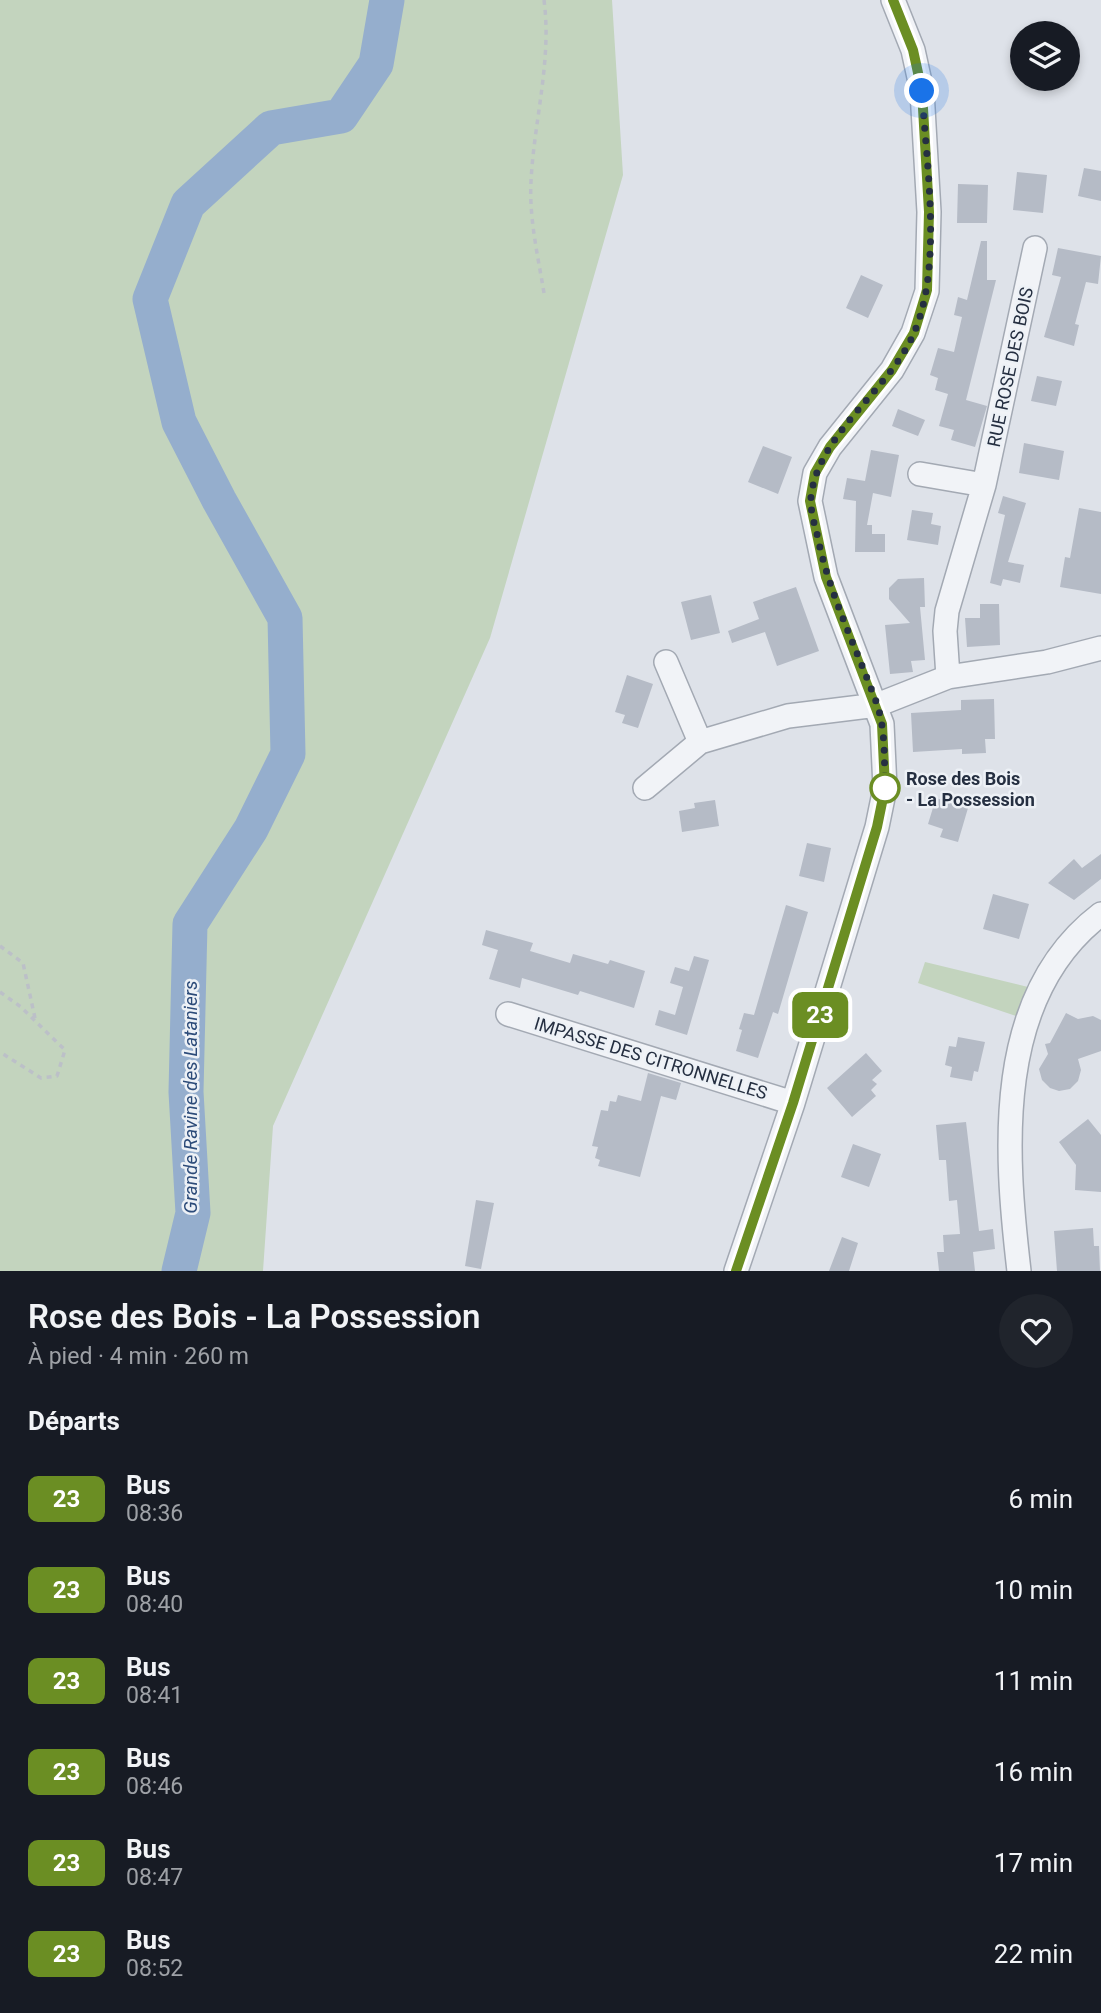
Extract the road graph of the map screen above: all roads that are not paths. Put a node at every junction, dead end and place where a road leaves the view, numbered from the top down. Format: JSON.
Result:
{"nodes":[{"id":1,"x":893,"y":0,"type":"edge"},
{"id":2,"x":1035,"y":248,"type":"dead end"},
{"id":3,"x":920,"y":474,"type":"dead end"},
{"id":4,"x":984,"y":485,"type":"junction"},
{"id":5,"x":1101,"y":648,"type":"edge"},
{"id":6,"x":666,"y":662,"type":"dead end"},
{"id":7,"x":948,"y":677,"type":"junction"},
{"id":8,"x":877,"y":705,"type":"junction"},
{"id":9,"x":700,"y":742,"type":"junction"},
{"id":10,"x":645,"y":788,"type":"dead end"},
{"id":11,"x":1101,"y":914,"type":"edge"},
{"id":12,"x":508,"y":1014,"type":"dead end"},
{"id":13,"x":793,"y":1103,"type":"junction"},
{"id":14,"x":736,"y":1271,"type":"edge"},
{"id":15,"x":1018,"y":1271,"type":"edge"}],
"edges":[{"from":1,"to":8,"type":"street"},
{"from":2,"to":4,"type":"street","name":"RUE ROSE DES BOIS"},
{"from":3,"to":4,"type":"street"},
{"from":4,"to":7,"type":"street","name":"RUE ROSE DES BOIS"},
{"from":5,"to":7,"type":"street"},
{"from":6,"to":9,"type":"street"},
{"from":7,"to":8,"type":"street"},
{"from":8,"to":9,"type":"street"},
{"from":8,"to":13,"type":"street"},
{"from":9,"to":10,"type":"street"},
{"from":11,"to":15,"type":"street"},
{"from":12,"to":13,"type":"street","name":"IMPASSE DES CITRONNELLES"},
{"from":13,"to":14,"type":"street"}]}
